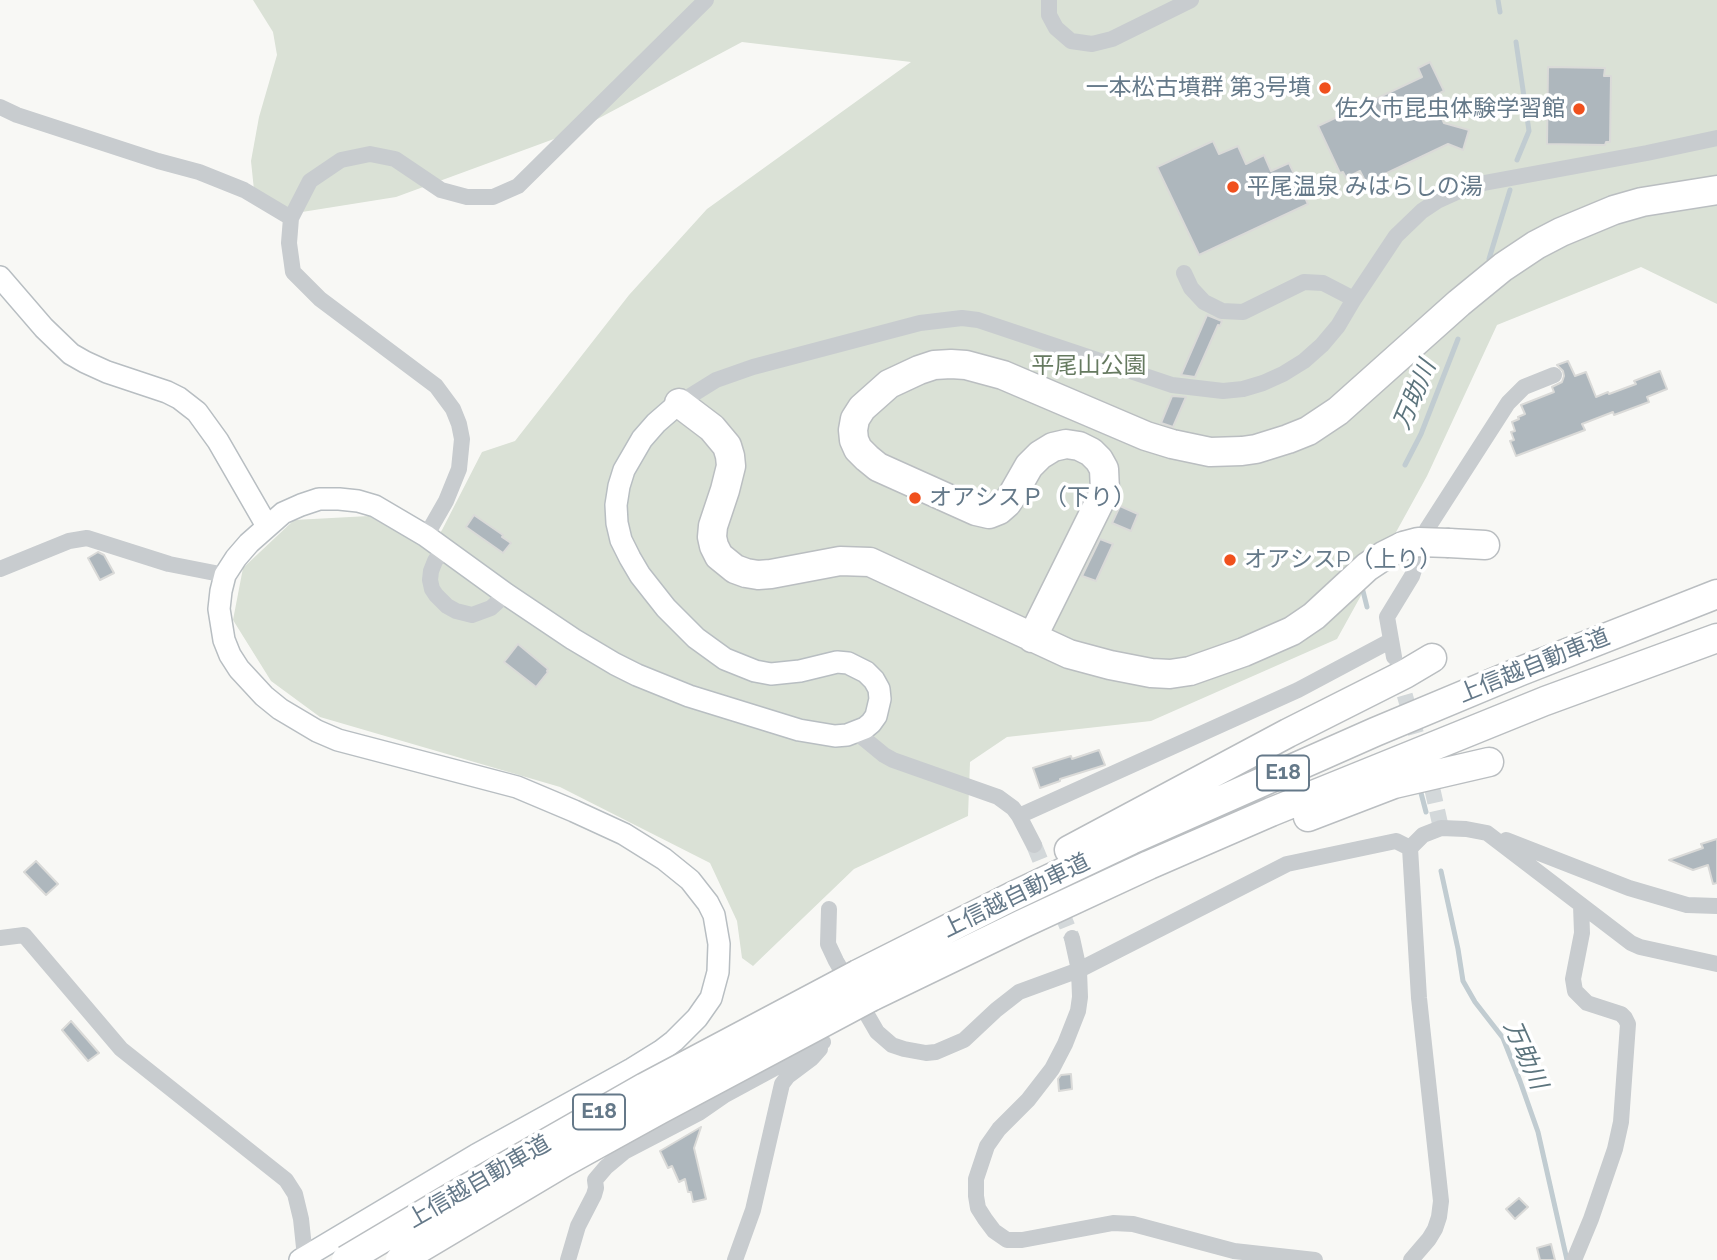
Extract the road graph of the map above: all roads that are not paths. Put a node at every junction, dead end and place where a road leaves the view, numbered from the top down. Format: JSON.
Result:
{"nodes":[{"id":1,"x":706,"y":0,"type":"edge"},
{"id":2,"x":1049,"y":0,"type":"edge"},
{"id":3,"x":1191,"y":0,"type":"edge"},
{"id":4,"x":0,"y":107,"type":"edge"},
{"id":5,"x":1717,"y":138,"type":"edge"},
{"id":6,"x":1717,"y":190,"type":"edge"},
{"id":7,"x":291,"y":218,"type":"junction"},
{"id":8,"x":1184,"y":273,"type":"dead end"},
{"id":9,"x":0,"y":277,"type":"edge"},
{"id":10,"x":1354,"y":299,"type":"junction"},
{"id":11,"x":1554,"y":374,"type":"dead end"},
{"id":12,"x":679,"y":403,"type":"junction"},
{"id":13,"x":267,"y":526,"type":"junction"},
{"id":14,"x":426,"y":536,"type":"junction"},
{"id":15,"x":1485,"y":545,"type":"dead end"},
{"id":16,"x":443,"y":549,"type":"junction"},
{"id":17,"x":0,"y":569,"type":"edge"},
{"id":18,"x":225,"y":575,"type":"junction"},
{"id":19,"x":506,"y":594,"type":"junction"},
{"id":20,"x":1717,"y":594,"type":"edge"},
{"id":21,"x":1032,"y":638,"type":"junction"},
{"id":22,"x":1717,"y":638,"type":"edge"},
{"id":23,"x":1432,"y":657,"type":"dead end"},
{"id":24,"x":856,"y":732,"type":"junction"},
{"id":25,"x":1489,"y":762,"type":"dead end"},
{"id":26,"x":1019,"y":816,"type":"junction"},
{"id":27,"x":1488,"y":833,"type":"junction"},
{"id":28,"x":1034,"y":845,"type":"tunnel mouth"},
{"id":29,"x":1409,"y":848,"type":"junction"},
{"id":30,"x":1581,"y":905,"type":"junction"},
{"id":31,"x":1717,"y":906,"type":"edge"},
{"id":32,"x":829,"y":909,"type":"dead end"},
{"id":33,"x":1022,"y":924,"type":"junction"},
{"id":34,"x":0,"y":938,"type":"edge"},
{"id":35,"x":1072,"y":939,"type":"tunnel mouth"},
{"id":36,"x":1717,"y":964,"type":"edge"},
{"id":37,"x":1079,"y":970,"type":"junction"},
{"id":38,"x":855,"y":977,"type":"junction"},
{"id":39,"x":823,"y":1042,"type":"junction"},
{"id":40,"x":304,"y":1259,"type":"edge"},
{"id":41,"x":346,"y":1260,"type":"edge"},
{"id":42,"x":400,"y":1260,"type":"edge"},
{"id":43,"x":568,"y":1260,"type":"edge"},
{"id":44,"x":735,"y":1260,"type":"edge"},
{"id":45,"x":1315,"y":1260,"type":"edge"},
{"id":46,"x":1411,"y":1260,"type":"edge"},
{"id":47,"x":1574,"y":1260,"type":"edge"}],
"edges":[{"from":1,"to":7,"type":"street"},
{"from":2,"to":3,"type":"street"},
{"from":4,"to":7,"type":"street"},
{"from":5,"to":10,"type":"street"},
{"from":6,"to":21,"type":"highway"},
{"from":7,"to":14,"type":"street"},
{"from":8,"to":10,"type":"street"},
{"from":9,"to":13,"type":"street"},
{"from":10,"to":12,"type":"street"},
{"from":11,"to":26,"type":"street"},
{"from":12,"to":21,"type":"highway"},
{"from":12,"to":24,"type":"street"},
{"from":13,"to":14,"type":"street"},
{"from":13,"to":18,"type":"street"},
{"from":14,"to":16,"type":"street"},
{"from":15,"to":21,"type":"highway","bridge":true},
{"from":16,"to":19,"type":"street"},
{"from":16,"to":19,"type":"street"},
{"from":17,"to":18,"type":"street"},
{"from":18,"to":40,"type":"street"},
{"from":19,"to":24,"type":"street"},
{"from":20,"to":38,"type":"highway","name":"上信越自動車道","number":"E18"},
{"from":22,"to":33,"type":"highway","name":"上信越自動車道","number":"E18"},
{"from":23,"to":38,"type":"highway"},
{"from":24,"to":26,"type":"street"},
{"from":25,"to":33,"type":"highway"},
{"from":26,"to":28,"type":"street"},
{"from":27,"to":29,"type":"street"},
{"from":27,"to":30,"type":"street"},
{"from":27,"to":31,"type":"street"},
{"from":29,"to":37,"type":"street"},
{"from":29,"to":46,"type":"street"},
{"from":30,"to":36,"type":"street"},
{"from":30,"to":47,"type":"street"},
{"from":32,"to":38,"type":"street"},
{"from":33,"to":38,"type":"highway","name":"上信越自動車道","number":"E18"},
{"from":34,"to":40,"type":"street"},
{"from":35,"to":37,"type":"street"},
{"from":37,"to":38,"type":"street"},
{"from":37,"to":45,"type":"street"},
{"from":38,"to":39,"type":"street"},
{"from":38,"to":41,"type":"highway","name":"上信越自動車道","number":"E18","bridge":true},
{"from":38,"to":42,"type":"highway","name":"上信越自動車道","number":"E18","bridge":true},
{"from":39,"to":43,"type":"street"},
{"from":39,"to":44,"type":"street"}]}
